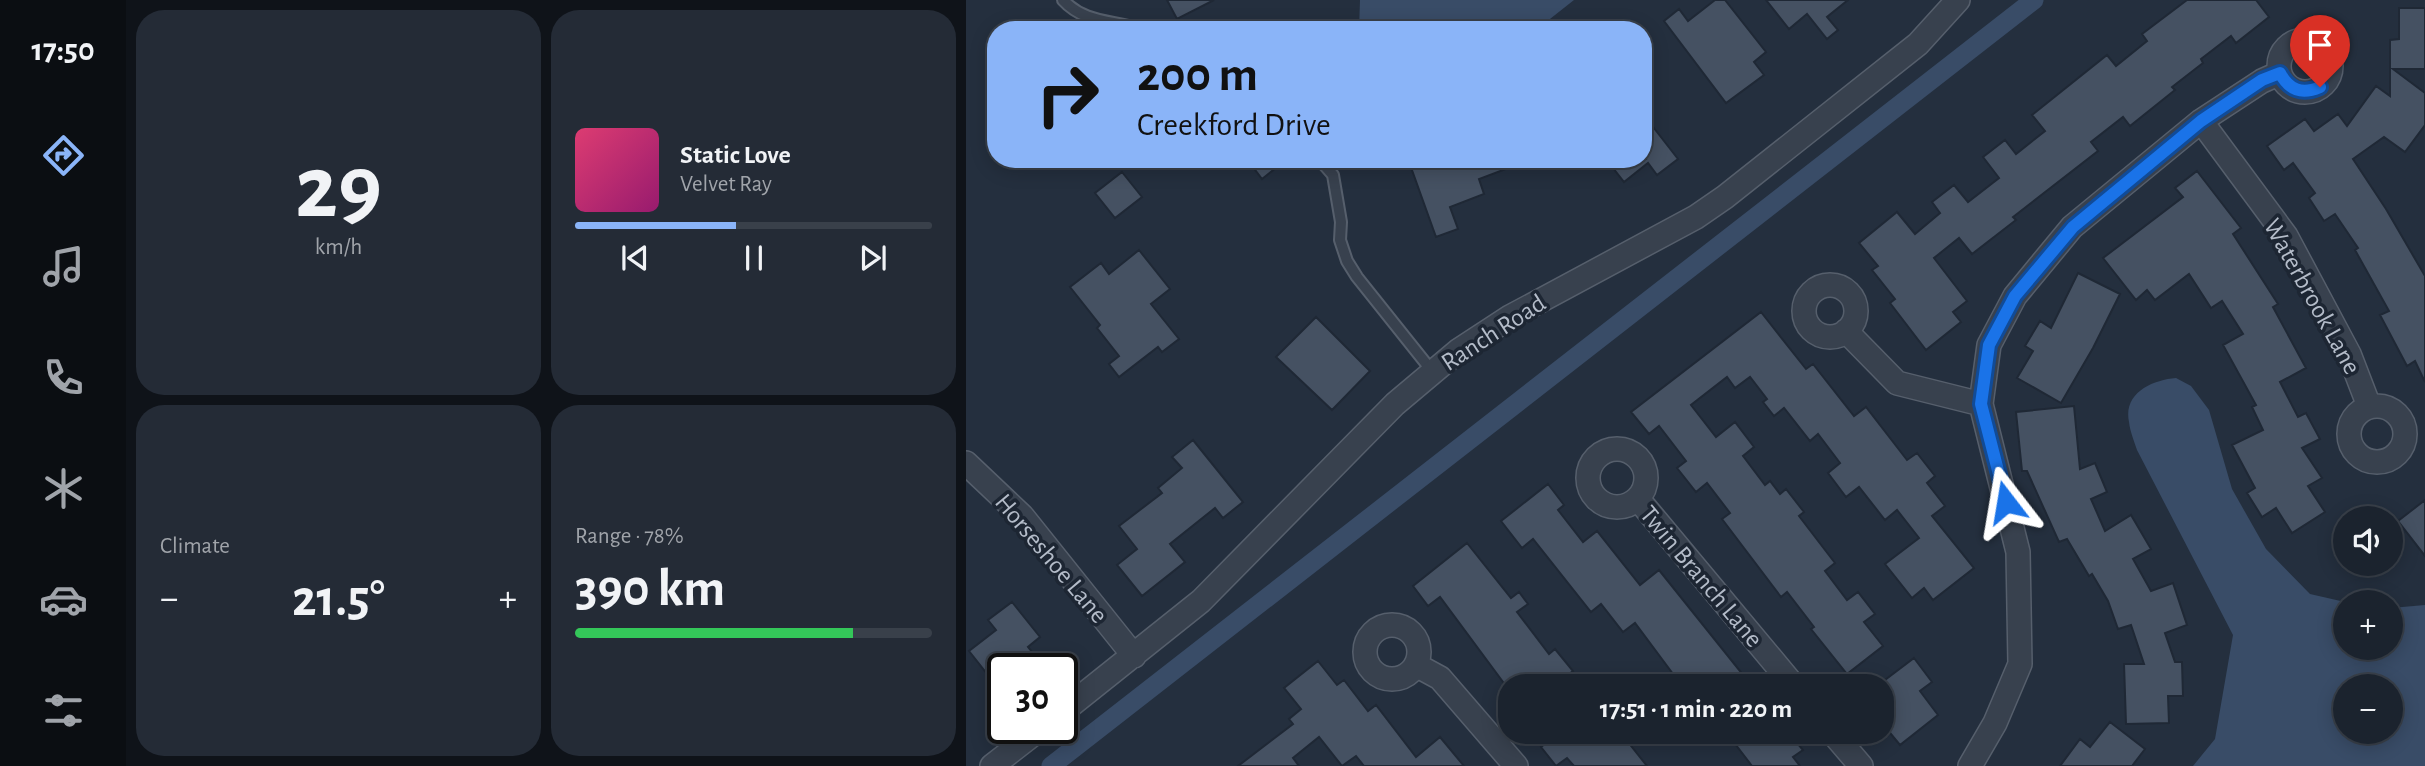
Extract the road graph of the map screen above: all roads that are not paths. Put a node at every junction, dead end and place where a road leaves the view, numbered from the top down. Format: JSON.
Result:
{"nodes":[{"id":1,"x":1063,"y":0,"type":"edge"},
{"id":2,"x":1958,"y":0,"type":"edge"},
{"id":3,"x":1095,"y":21,"type":"edge"},
{"id":4,"x":2280,"y":73,"type":"dead end"},
{"id":5,"x":2201,"y":121,"type":"junction"},
{"id":6,"x":1327,"y":168,"type":"edge"},
{"id":7,"x":1846,"y":331,"type":"dead end"},
{"id":8,"x":1432,"y":371,"type":"junction"},
{"id":9,"x":1981,"y":404,"type":"junction"},
{"id":10,"x":2370,"y":406,"type":"dead end"},
{"id":11,"x":966,"y":463,"type":"edge"},
{"id":12,"x":1637,"y":499,"type":"dead end"},
{"id":13,"x":1134,"y":656,"type":"junction"},
{"id":14,"x":1416,"y":665,"type":"dead end"},
{"id":15,"x":1784,"y":674,"type":"edge"},
{"id":16,"x":1078,"y":700,"type":"edge"},
{"id":17,"x":1020,"y":744,"type":"edge"},
{"id":18,"x":1842,"y":744,"type":"edge"},
{"id":19,"x":992,"y":766,"type":"edge"},
{"id":20,"x":1516,"y":766,"type":"edge"},
{"id":21,"x":1861,"y":766,"type":"edge"},
{"id":22,"x":1970,"y":766,"type":"edge"}],
"edges":[{"from":1,"to":3,"type":"lane"},
{"from":2,"to":8,"type":"street","name":"Ranch Road"},
{"from":4,"to":5,"type":"street"},
{"from":5,"to":9,"type":"street"},
{"from":5,"to":10,"type":"street","name":"Waterbrook Lane"},
{"from":6,"to":8,"type":"lane"},
{"from":7,"to":9,"type":"street"},
{"from":8,"to":13,"type":"street","name":"Ranch Road"},
{"from":9,"to":22,"type":"street"},
{"from":11,"to":13,"type":"street","name":"Horseshoe Lane"},
{"from":12,"to":15,"type":"street","name":"Twin Branch Lane"},
{"from":13,"to":16,"type":"street","name":"Ranch Road"},
{"from":14,"to":20,"type":"street"},
{"from":17,"to":19,"type":"street"},
{"from":18,"to":21,"type":"street"}]}
